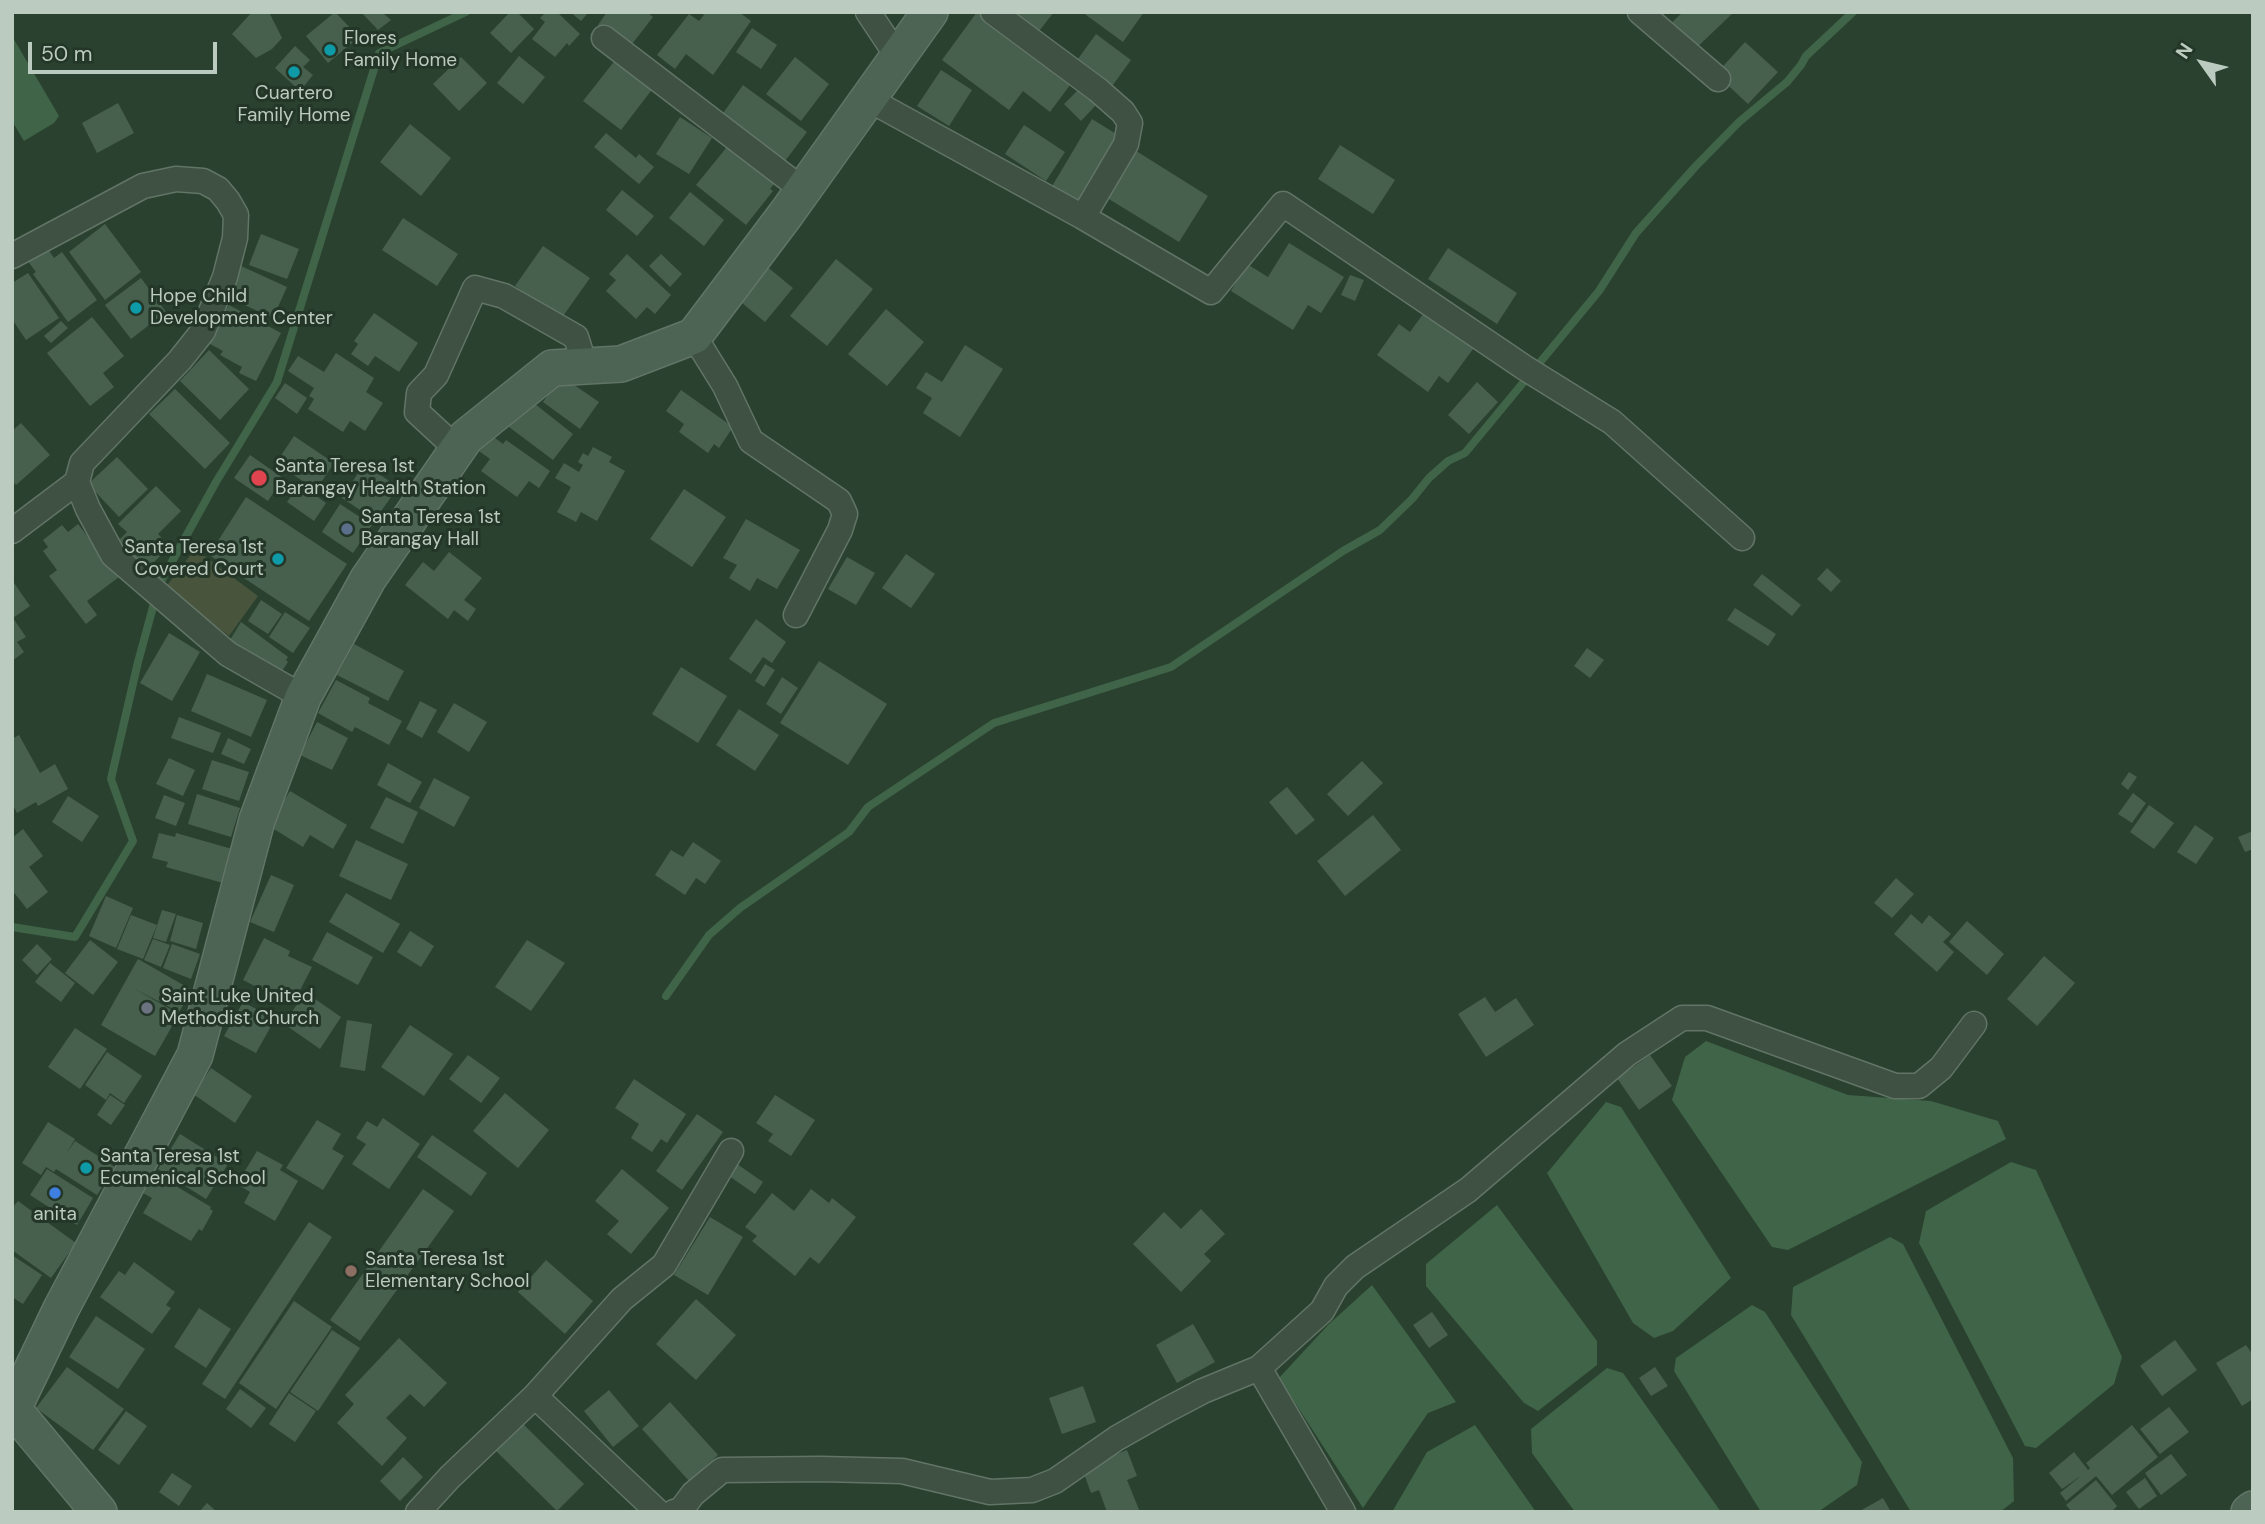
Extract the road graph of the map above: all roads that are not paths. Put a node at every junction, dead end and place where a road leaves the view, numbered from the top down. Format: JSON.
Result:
{"nodes":[{"id":1,"x":868,"y":12,"type":"edge"},
{"id":2,"x":930,"y":12,"type":"edge"},
{"id":3,"x":993,"y":12,"type":"edge"},
{"id":4,"x":1640,"y":12,"type":"edge"},
{"id":5,"x":604,"y":38,"type":"dead end"},
{"id":6,"x":898,"y":57,"type":"junction"},
{"id":7,"x":1718,"y":79,"type":"dead end"},
{"id":8,"x":868,"y":99,"type":"junction"},
{"id":9,"x":803,"y":190,"type":"junction"},
{"id":10,"x":1083,"y":218,"type":"junction"},
{"id":11,"x":12,"y":256,"type":"edge"},
{"id":12,"x":694,"y":337,"type":"junction"},
{"id":13,"x":585,"y":366,"type":"junction"},
{"id":14,"x":457,"y":449,"type":"junction"},
{"id":15,"x":77,"y":482,"type":"junction"},
{"id":16,"x":12,"y":531,"type":"edge"},
{"id":17,"x":1742,"y":538,"type":"dead end"},
{"id":18,"x":796,"y":615,"type":"dead end"},
{"id":19,"x":303,"y":697,"type":"junction"},
{"id":20,"x":1974,"y":1024,"type":"dead end"},
{"id":21,"x":732,"y":1152,"type":"dead end"},
{"id":22,"x":1259,"y":1368,"type":"junction"},
{"id":23,"x":535,"y":1396,"type":"junction"},
{"id":24,"x":99,"y":1512,"type":"edge"},
{"id":25,"x":418,"y":1512,"type":"edge"},
{"id":26,"x":658,"y":1512,"type":"edge"},
{"id":27,"x":674,"y":1512,"type":"edge"},
{"id":28,"x":1343,"y":1512,"type":"edge"}],
"edges":[{"from":1,"to":6,"type":"street"},
{"from":2,"to":6,"type":"street"},
{"from":3,"to":10,"type":"street"},
{"from":4,"to":7,"type":"street"},
{"from":5,"to":9,"type":"street"},
{"from":6,"to":8,"type":"street"},
{"from":8,"to":9,"type":"street"},
{"from":8,"to":10,"type":"street"},
{"from":9,"to":12,"type":"street"},
{"from":10,"to":17,"type":"street"},
{"from":11,"to":15,"type":"street"},
{"from":12,"to":13,"type":"street"},
{"from":12,"to":18,"type":"street"},
{"from":13,"to":14,"type":"street"},
{"from":13,"to":14,"type":"street"},
{"from":14,"to":19,"type":"street"},
{"from":15,"to":16,"type":"street"},
{"from":15,"to":19,"type":"street"},
{"from":19,"to":24,"type":"street"},
{"from":20,"to":22,"type":"street"},
{"from":21,"to":23,"type":"street"},
{"from":22,"to":27,"type":"street"},
{"from":22,"to":28,"type":"street"},
{"from":23,"to":25,"type":"street"},
{"from":23,"to":26,"type":"street"}]}
